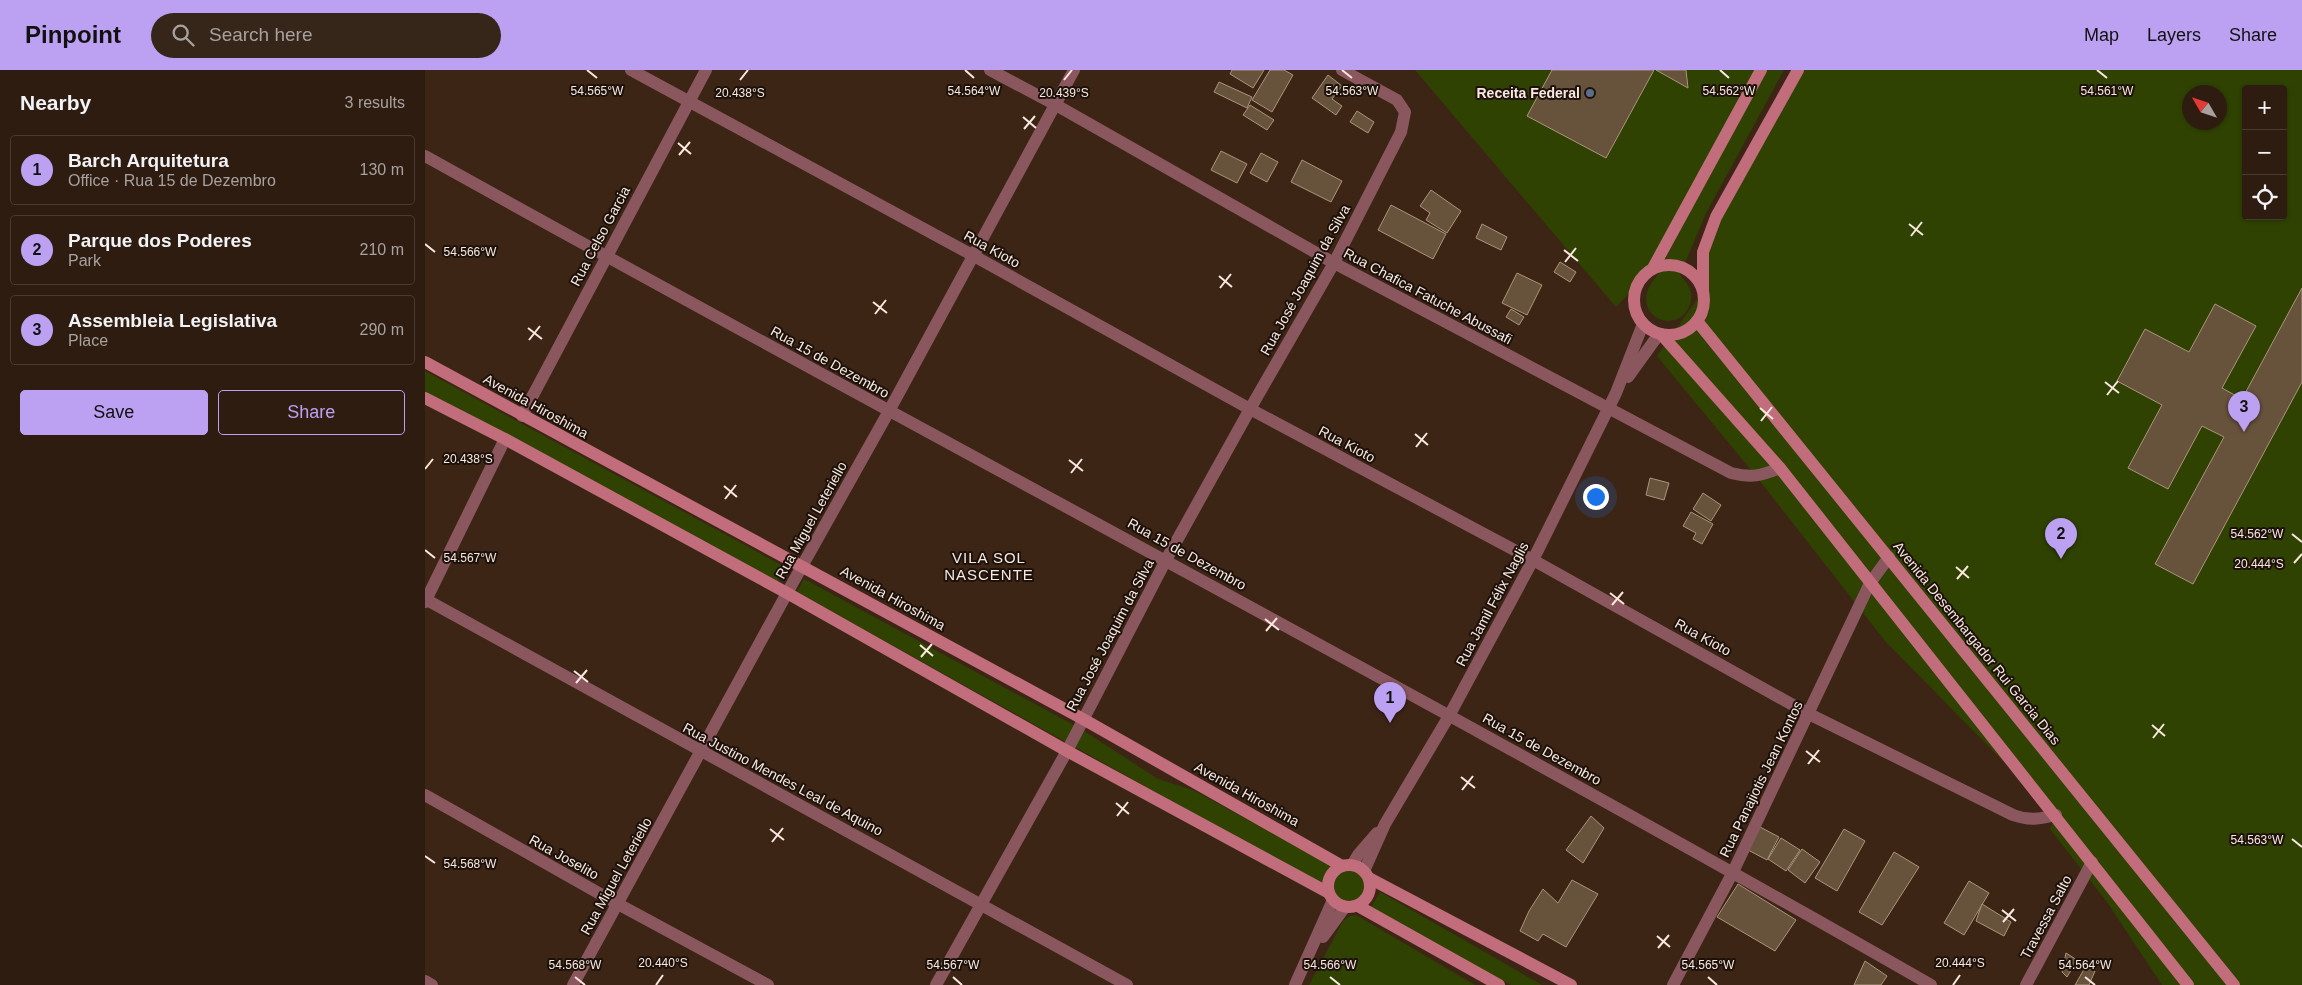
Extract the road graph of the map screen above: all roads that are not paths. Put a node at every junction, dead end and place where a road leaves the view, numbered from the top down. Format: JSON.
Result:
{"nodes":[{"id":1,"x":631,"y":70,"type":"edge"},
{"id":2,"x":706,"y":70,"type":"edge"},
{"id":3,"x":990,"y":70,"type":"edge"},
{"id":4,"x":1073,"y":70,"type":"edge"},
{"id":5,"x":1342,"y":70,"type":"edge"},
{"id":6,"x":1761,"y":70,"type":"edge"},
{"id":7,"x":1798,"y":70,"type":"edge"},
{"id":8,"x":688,"y":101,"type":"junction"},
{"id":9,"x":1056,"y":105,"type":"junction"},
{"id":10,"x":425,"y":156,"type":"edge"},
{"id":11,"x":974,"y":256,"type":"junction"},
{"id":12,"x":606,"y":257,"type":"junction"},
{"id":13,"x":1334,"y":263,"type":"junction"},
{"id":14,"x":1653,"y":268,"type":"junction"},
{"id":15,"x":1703,"y":291,"type":"junction"},
{"id":16,"x":1697,"y":320,"type":"junction"},
{"id":17,"x":1643,"y":324,"type":"junction"},
{"id":18,"x":1660,"y":334,"type":"junction"},
{"id":19,"x":425,"y":362,"type":"edge"},
{"id":20,"x":1616,"y":393,"type":"junction"},
{"id":21,"x":425,"y":398,"type":"edge"},
{"id":22,"x":1608,"y":408,"type":"junction"},
{"id":23,"x":1250,"y":409,"type":"junction"},
{"id":24,"x":889,"y":411,"type":"junction"},
{"id":25,"x":522,"y":416,"type":"junction"},
{"id":26,"x":505,"y":439,"type":"junction"},
{"id":27,"x":1780,"y":468,"type":"junction"},
{"id":28,"x":1889,"y":557,"type":"junction"},
{"id":29,"x":1166,"y":560,"type":"junction"},
{"id":30,"x":1533,"y":560,"type":"junction"},
{"id":31,"x":803,"y":566,"type":"junction"},
{"id":32,"x":1870,"y":583,"type":"junction"},
{"id":33,"x":787,"y":594,"type":"junction"},
{"id":34,"x":425,"y":600,"type":"edge"},
{"id":35,"x":1809,"y":714,"type":"junction"},
{"id":36,"x":1449,"y":716,"type":"junction"},
{"id":37,"x":1083,"y":719,"type":"junction"},
{"id":38,"x":1067,"y":751,"type":"junction"},
{"id":39,"x":701,"y":752,"type":"junction"},
{"id":40,"x":425,"y":795,"type":"edge"},
{"id":41,"x":2056,"y":815,"type":"junction"},
{"id":42,"x":1385,"y":824,"type":"junction"},
{"id":43,"x":2091,"y":862,"type":"junction"},
{"id":44,"x":1347,"y":865,"type":"junction"},
{"id":45,"x":1733,"y":872,"type":"junction"},
{"id":46,"x":1367,"y":875,"type":"junction"},
{"id":47,"x":1331,"y":897,"type":"junction"},
{"id":48,"x":618,"y":904,"type":"junction"},
{"id":49,"x":981,"y":904,"type":"junction"},
{"id":50,"x":1351,"y":906,"type":"junction"},
{"id":51,"x":1309,"y":958,"type":"junction"},
{"id":52,"x":425,"y":981,"type":"edge"},
{"id":53,"x":432,"y":985,"type":"edge"},
{"id":54,"x":573,"y":985,"type":"edge"},
{"id":55,"x":768,"y":985,"type":"edge"},
{"id":56,"x":936,"y":985,"type":"edge"},
{"id":57,"x":1127,"y":985,"type":"edge"},
{"id":58,"x":1295,"y":985,"type":"edge"},
{"id":59,"x":1499,"y":985,"type":"edge"},
{"id":60,"x":1571,"y":985,"type":"edge"},
{"id":61,"x":1673,"y":985,"type":"edge"},
{"id":62,"x":1931,"y":985,"type":"edge"},
{"id":63,"x":2026,"y":985,"type":"edge"},
{"id":64,"x":2188,"y":985,"type":"edge"},
{"id":65,"x":2234,"y":985,"type":"edge"}],
"edges":[{"from":1,"to":8,"type":"street","name":"Rua Kioto"},
{"from":2,"to":8,"type":"street","name":"Rua Celso Garcia"},
{"from":3,"to":9,"type":"street","name":"Rua Chafica Fatuche Abussafi"},
{"from":4,"to":9,"type":"street","name":"Rua Miguel Leteriello"},
{"from":5,"to":13,"type":"street","name":"Rua José Joaquim da Silva"},
{"from":6,"to":14,"type":"main road"},
{"from":7,"to":15,"type":"main road"},
{"from":8,"to":11,"type":"street","name":"Rua Kioto"},
{"from":8,"to":12,"type":"street","name":"Rua Celso Garcia"},
{"from":9,"to":11,"type":"street","name":"Rua Miguel Leteriello"},
{"from":9,"to":13,"type":"street","name":"Rua Chafica Fatuche Abussafi"},
{"from":10,"to":12,"type":"street","name":"Rua 15 de Dezembro"},
{"from":11,"to":23,"type":"street","name":"Rua Kioto"},
{"from":11,"to":24,"type":"street","name":"Rua Miguel Leteriello"},
{"from":12,"to":24,"type":"street","name":"Rua 15 de Dezembro"},
{"from":12,"to":25,"type":"street","name":"Rua Celso Garcia"},
{"from":13,"to":22,"type":"street","name":"Rua Chafica Fatuche Abussafi"},
{"from":13,"to":23,"type":"street","name":"Rua José Joaquim da Silva"},
{"from":14,"to":15,"type":"main road"},
{"from":14,"to":17,"type":"main road"},
{"from":15,"to":16,"type":"main road"},
{"from":16,"to":18,"type":"main road"},
{"from":16,"to":28,"type":"main road","name":"Avenida Desembargador Rui Garcia Dias"},
{"from":17,"to":18,"type":"main road"},
{"from":17,"to":20,"type":"street","name":"Rua Jamil Félix Naglis"},
{"from":18,"to":20,"type":"street","name":"Rua Jamil Félix Naglis"},
{"from":18,"to":27,"type":"main road"},
{"from":19,"to":25,"type":"main road","name":"Avenida Hiroshima"},
{"from":20,"to":22,"type":"street","name":"Rua Jamil Félix Naglis"},
{"from":21,"to":26,"type":"main road"},
{"from":22,"to":27,"type":"street","name":"Rua Chafica Fatuche Abussafi"},
{"from":22,"to":30,"type":"street","name":"Rua Jamil Félix Naglis"},
{"from":23,"to":29,"type":"street","name":"Rua José Joaquim da Silva"},
{"from":23,"to":30,"type":"street","name":"Rua Kioto"},
{"from":24,"to":29,"type":"street","name":"Rua 15 de Dezembro"},
{"from":24,"to":31,"type":"street","name":"Rua Miguel Leteriello"},
{"from":25,"to":31,"type":"main road","name":"Avenida Hiroshima"},
{"from":26,"to":33,"type":"main road"},
{"from":26,"to":34,"type":"street"},
{"from":27,"to":32,"type":"main road"},
{"from":28,"to":32,"type":"street","name":"Rua Panajiotis Jean Kontos"},
{"from":28,"to":65,"type":"main road","name":"Avenida Desembargador Rui Garcia Dias"},
{"from":29,"to":36,"type":"street","name":"Rua 15 de Dezembro"},
{"from":29,"to":37,"type":"street","name":"Rua José Joaquim da Silva"},
{"from":30,"to":35,"type":"street","name":"Rua Kioto"},
{"from":30,"to":36,"type":"street","name":"Rua Jamil Félix Naglis"},
{"from":31,"to":33,"type":"street","name":"Rua Miguel Leteriello"},
{"from":31,"to":37,"type":"main road","name":"Avenida Hiroshima"},
{"from":32,"to":35,"type":"street","name":"Rua Panajiotis Jean Kontos"},
{"from":32,"to":41,"type":"main road"},
{"from":33,"to":38,"type":"main road"},
{"from":33,"to":39,"type":"street","name":"Rua Miguel Leteriello"},
{"from":34,"to":39,"type":"street","name":"Rua Justino Mendes Leal de Aquino"},
{"from":35,"to":41,"type":"street","name":"Rua Kioto"},
{"from":35,"to":45,"type":"street","name":"Rua Panajiotis Jean Kontos"},
{"from":36,"to":42,"type":"street","name":"Rua Jamil Félix Naglis"},
{"from":36,"to":45,"type":"street","name":"Rua 15 de Dezembro"},
{"from":37,"to":38,"type":"street","name":"Rua José Joaquim da Silva"},
{"from":37,"to":44,"type":"main road","name":"Avenida Hiroshima"},
{"from":38,"to":47,"type":"main road"},
{"from":38,"to":49,"type":"street","name":"Rua José Joaquim da Silva"},
{"from":39,"to":48,"type":"street","name":"Rua Miguel Leteriello"},
{"from":39,"to":49,"type":"street","name":"Rua Justino Mendes Leal de Aquino"},
{"from":40,"to":48,"type":"street","name":"Rua Joselito"},
{"from":41,"to":43,"type":"main road"},
{"from":42,"to":44,"type":"street","name":"Rua Jamil Félix Naglis"},
{"from":42,"to":46,"type":"street","name":"Rua Jamil Félix Naglis"},
{"from":43,"to":63,"type":"street","name":"Travessa Salto"},
{"from":43,"to":64,"type":"main road"},
{"from":44,"to":46,"type":"main road"},
{"from":44,"to":47,"type":"main road"},
{"from":45,"to":61,"type":"street","name":"Rua Panajiotis Jean Kontos"},
{"from":45,"to":62,"type":"street","name":"Rua 15 de Dezembro"},
{"from":46,"to":50,"type":"main road"},
{"from":46,"to":60,"type":"main road"},
{"from":47,"to":50,"type":"main road"},
{"from":47,"to":51,"type":"street"},
{"from":48,"to":54,"type":"street","name":"Rua Miguel Leteriello"},
{"from":48,"to":55,"type":"street","name":"Rua Joselito"},
{"from":49,"to":56,"type":"street","name":"Rua José Joaquim da Silva"},
{"from":49,"to":57,"type":"street","name":"Rua Justino Mendes Leal de Aquino"},
{"from":50,"to":51,"type":"street"},
{"from":50,"to":59,"type":"main road"},
{"from":51,"to":58,"type":"street"},
{"from":52,"to":53,"type":"street"}]}
